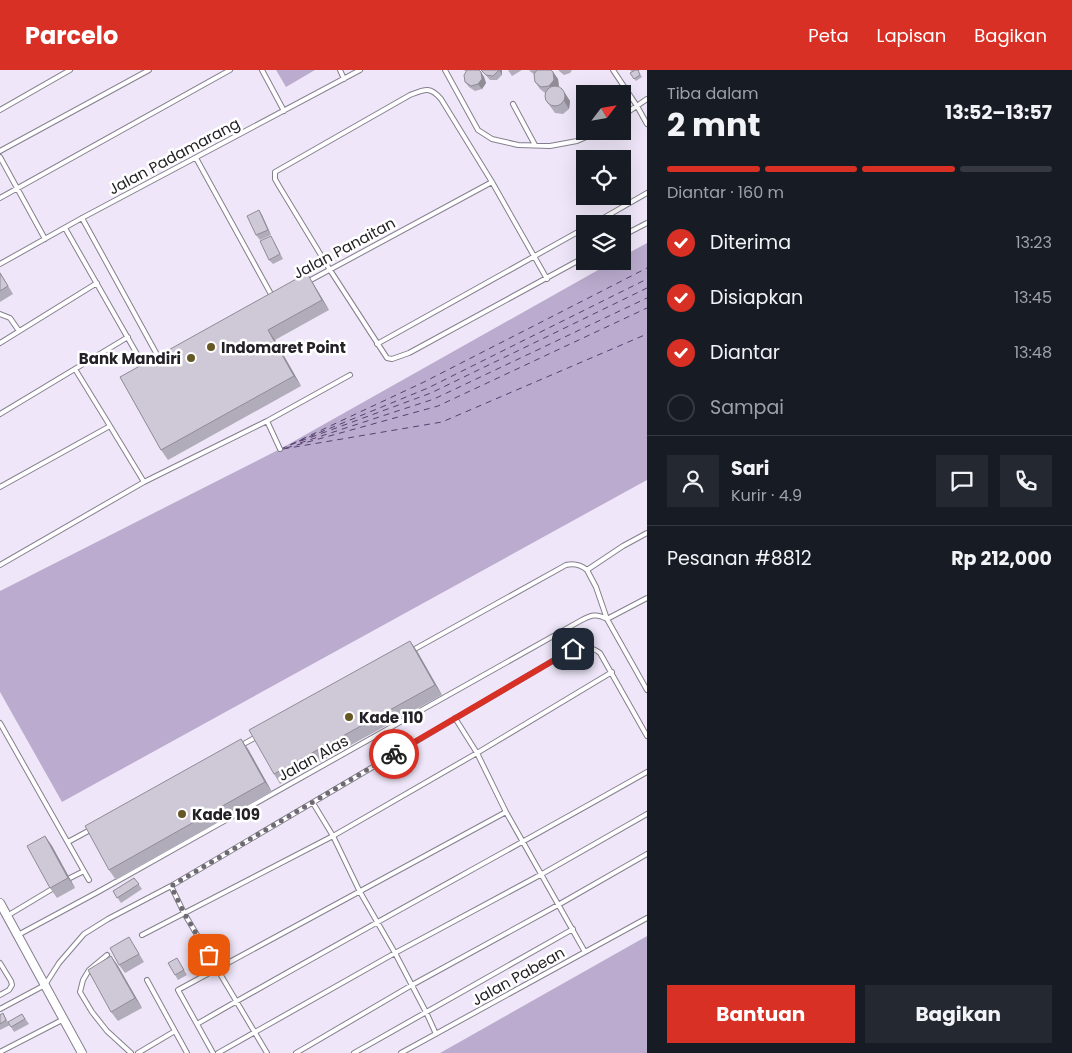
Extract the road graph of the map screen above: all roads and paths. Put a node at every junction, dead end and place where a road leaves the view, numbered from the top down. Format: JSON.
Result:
{"nodes":[{"id":1,"x":70,"y":70,"type":"edge"},
{"id":2,"x":149,"y":70,"type":"edge"},
{"id":3,"x":230,"y":70,"type":"edge"},
{"id":4,"x":262,"y":70,"type":"edge"},
{"id":5,"x":340,"y":70,"type":"edge"},
{"id":6,"x":360,"y":70,"type":"edge"},
{"id":7,"x":446,"y":70,"type":"edge"},
{"id":8,"x":613,"y":70,"type":"edge"},
{"id":9,"x":344,"y":79,"type":"junction"},
{"id":10,"x":647,"y":99,"type":"edge"},
{"id":11,"x":513,"y":104,"type":"dead end"},
{"id":12,"x":637,"y":106,"type":"junction"},
{"id":13,"x":0,"y":110,"type":"edge"},
{"id":14,"x":631,"y":110,"type":"edge"},
{"id":15,"x":284,"y":111,"type":"junction"},
{"id":16,"x":647,"y":124,"type":"edge"},
{"id":17,"x":579,"y":140,"type":"edge"},
{"id":18,"x":534,"y":145,"type":"junction"},
{"id":19,"x":0,"y":151,"type":"edge"},
{"id":20,"x":0,"y":157,"type":"edge"},
{"id":21,"x":196,"y":158,"type":"junction"},
{"id":22,"x":492,"y":182,"type":"junction"},
{"id":23,"x":17,"y":189,"type":"junction"},
{"id":24,"x":647,"y":193,"type":"edge"},
{"id":25,"x":0,"y":198,"type":"edge"},
{"id":26,"x":609,"y":215,"type":"edge"},
{"id":27,"x":82,"y":218,"type":"junction"},
{"id":28,"x":647,"y":223,"type":"edge"},
{"id":29,"x":65,"y":228,"type":"junction"},
{"id":30,"x":631,"y":231,"type":"edge"},
{"id":31,"x":576,"y":233,"type":"edge"},
{"id":32,"x":44,"y":239,"type":"junction"},
{"id":33,"x":535,"y":257,"type":"junction"},
{"id":34,"x":576,"y":262,"type":"edge"},
{"id":35,"x":0,"y":264,"type":"edge"},
{"id":36,"x":330,"y":270,"type":"junction"},
{"id":37,"x":547,"y":279,"type":"junction"},
{"id":38,"x":306,"y":282,"type":"edge"},
{"id":39,"x":97,"y":283,"type":"junction"},
{"id":40,"x":274,"y":299,"type":"edge"},
{"id":41,"x":0,"y":314,"type":"edge"},
{"id":42,"x":19,"y":331,"type":"junction"},
{"id":43,"x":128,"y":337,"type":"junction"},
{"id":44,"x":0,"y":343,"type":"edge"},
{"id":45,"x":377,"y":344,"type":"junction"},
{"id":46,"x":137,"y":354,"type":"dead end"},
{"id":47,"x":169,"y":355,"type":"edge"},
{"id":48,"x":160,"y":360,"type":"junction"},
{"id":49,"x":154,"y":363,"type":"edge"},
{"id":50,"x":75,"y":369,"type":"junction"},
{"id":51,"x":350,"y":375,"type":"dead end"},
{"id":52,"x":0,"y":414,"type":"edge"},
{"id":53,"x":267,"y":421,"type":"junction"},
{"id":54,"x":110,"y":426,"type":"junction"},
{"id":55,"x":280,"y":449,"type":"dead end"},
{"id":56,"x":144,"y":482,"type":"junction"},
{"id":57,"x":0,"y":487,"type":"edge"},
{"id":58,"x":647,"y":533,"type":"edge"},
{"id":59,"x":0,"y":565,"type":"edge"},
{"id":60,"x":587,"y":570,"type":"junction"},
{"id":61,"x":647,"y":598,"type":"edge"},
{"id":62,"x":607,"y":619,"type":"junction"},
{"id":63,"x":408,"y":653,"type":"edge"},
{"id":64,"x":612,"y":672,"type":"junction"},
{"id":65,"x":647,"y":690,"type":"edge"},
{"id":66,"x":455,"y":718,"type":"junction"},
{"id":67,"x":0,"y":723,"type":"edge"},
{"id":68,"x":260,"y":735,"type":"edge"},
{"id":69,"x":647,"y":736,"type":"edge"},
{"id":70,"x":234,"y":750,"type":"edge"},
{"id":71,"x":477,"y":753,"type":"junction"},
{"id":72,"x":647,"y":772,"type":"edge"},
{"id":73,"x":313,"y":803,"type":"junction"},
{"id":74,"x":506,"y":812,"type":"junction"},
{"id":75,"x":647,"y":814,"type":"edge"},
{"id":76,"x":94,"y":828,"type":"edge"},
{"id":77,"x":333,"y":836,"type":"junction"},
{"id":78,"x":68,"y":842,"type":"junction"},
{"id":79,"x":524,"y":842,"type":"junction"},
{"id":80,"x":647,"y":854,"type":"edge"},
{"id":81,"x":84,"y":871,"type":"junction"},
{"id":82,"x":542,"y":874,"type":"junction"},
{"id":83,"x":70,"y":878,"type":"edge"},
{"id":84,"x":89,"y":880,"type":"dead end"},
{"id":85,"x":171,"y":886,"type":"junction"},
{"id":86,"x":52,"y":889,"type":"edge"},
{"id":87,"x":360,"y":892,"type":"junction"},
{"id":88,"x":0,"y":903,"type":"edge"},
{"id":89,"x":558,"y":906,"type":"junction"},
{"id":90,"x":184,"y":913,"type":"junction"},
{"id":91,"x":7,"y":916,"type":"junction"},
{"id":92,"x":647,"y":918,"type":"edge"},
{"id":93,"x":377,"y":921,"type":"junction"},
{"id":94,"x":573,"y":930,"type":"junction"},
{"id":95,"x":18,"y":935,"type":"junction"},
{"id":96,"x":142,"y":935,"type":"dead end"},
{"id":97,"x":585,"y":952,"type":"junction"},
{"id":98,"x":395,"y":953,"type":"junction"},
{"id":99,"x":107,"y":955,"type":"dead end"},
{"id":100,"x":0,"y":962,"type":"edge"},
{"id":101,"x":218,"y":969,"type":"junction"},
{"id":102,"x":147,"y":980,"type":"dead end"},
{"id":103,"x":45,"y":985,"type":"junction"},
{"id":104,"x":412,"y":985,"type":"junction"},
{"id":105,"x":0,"y":995,"type":"edge"},
{"id":106,"x":236,"y":1001,"type":"junction"},
{"id":107,"x":0,"y":1009,"type":"edge"},
{"id":108,"x":426,"y":1012,"type":"junction"},
{"id":109,"x":64,"y":1019,"type":"junction"},
{"id":110,"x":197,"y":1024,"type":"junction"},
{"id":111,"x":175,"y":1031,"type":"junction"},
{"id":112,"x":255,"y":1032,"type":"junction"},
{"id":113,"x":436,"y":1034,"type":"junction"},
{"id":114,"x":0,"y":1052,"type":"edge"},
{"id":115,"x":82,"y":1053,"type":"edge"},
{"id":116,"x":130,"y":1053,"type":"edge"},
{"id":117,"x":138,"y":1053,"type":"edge"},
{"id":118,"x":187,"y":1053,"type":"edge"},
{"id":119,"x":213,"y":1053,"type":"edge"},
{"id":120,"x":218,"y":1053,"type":"edge"},
{"id":121,"x":267,"y":1053,"type":"edge"},
{"id":122,"x":296,"y":1053,"type":"edge"},
{"id":123,"x":354,"y":1053,"type":"edge"},
{"id":124,"x":401,"y":1053,"type":"edge"}],
"edges":[{"from":1,"to":13,"type":"lane"},
{"from":2,"to":19,"type":"lane"},
{"from":3,"to":23,"type":"lane"},
{"from":4,"to":15,"type":"lane"},
{"from":5,"to":9,"type":"lane"},
{"from":6,"to":9,"type":"lane","name":"Jalan Padamarang"},
{"from":7,"to":18,"type":"lane"},
{"from":8,"to":12,"type":"lane"},
{"from":9,"to":15,"type":"lane","name":"Jalan Padamarang"},
{"from":10,"to":12,"type":"lane"},
{"from":11,"to":18,"type":"lane"},
{"from":12,"to":14,"type":"lane"},
{"from":12,"to":16,"type":"lane"},
{"from":15,"to":21,"type":"lane","name":"Jalan Padamarang"},
{"from":17,"to":18,"type":"lane"},
{"from":20,"to":23,"type":"lane"},
{"from":21,"to":27,"type":"lane","name":"Jalan Padamarang"},
{"from":21,"to":40,"type":"lane"},
{"from":22,"to":33,"type":"lane"},
{"from":22,"to":36,"type":"lane","name":"Jalan Panaitan"},
{"from":22,"to":36,"type":"lane"},
{"from":23,"to":25,"type":"lane"},
{"from":23,"to":32,"type":"lane"},
{"from":24,"to":26,"type":"lane"},
{"from":27,"to":29,"type":"lane","name":"Jalan Padamarang"},
{"from":27,"to":48,"type":"lane"},
{"from":28,"to":30,"type":"lane"},
{"from":29,"to":32,"type":"lane","name":"Jalan Padamarang"},
{"from":29,"to":39,"type":"lane"},
{"from":31,"to":33,"type":"lane"},
{"from":32,"to":35,"type":"lane","name":"Jalan Padamarang"},
{"from":33,"to":37,"type":"lane"},
{"from":33,"to":45,"type":"lane"},
{"from":34,"to":37,"type":"lane"},
{"from":36,"to":38,"type":"lane","name":"Jalan Panaitan"},
{"from":36,"to":45,"type":"lane"},
{"from":37,"to":45,"type":"lane"},
{"from":39,"to":42,"type":"lane"},
{"from":39,"to":43,"type":"lane"},
{"from":41,"to":42,"type":"lane"},
{"from":42,"to":44,"type":"lane"},
{"from":43,"to":46,"type":"lane"},
{"from":43,"to":50,"type":"lane"},
{"from":47,"to":48,"type":"lane"},
{"from":48,"to":49,"type":"lane"},
{"from":50,"to":52,"type":"lane"},
{"from":50,"to":54,"type":"lane"},
{"from":51,"to":53,"type":"lane"},
{"from":53,"to":55,"type":"lane"},
{"from":53,"to":56,"type":"lane"},
{"from":54,"to":56,"type":"lane"},
{"from":54,"to":57,"type":"lane"},
{"from":56,"to":59,"type":"lane"},
{"from":58,"to":60,"type":"lane"},
{"from":60,"to":62,"type":"lane"},
{"from":60,"to":63,"type":"lane"},
{"from":61,"to":62,"type":"lane","name":"Jalan Alas"},
{"from":62,"to":65,"type":"lane"},
{"from":62,"to":95,"type":"lane","name":"Jalan Alas"},
{"from":64,"to":66,"type":"lane"},
{"from":64,"to":69,"type":"lane"},
{"from":64,"to":71,"type":"lane"},
{"from":66,"to":71,"type":"lane"},
{"from":66,"to":73,"type":"lane"},
{"from":67,"to":78,"type":"lane"},
{"from":68,"to":70,"type":"lane"},
{"from":71,"to":74,"type":"lane"},
{"from":71,"to":77,"type":"lane"},
{"from":72,"to":79,"type":"lane"},
{"from":73,"to":77,"type":"lane"},
{"from":73,"to":85,"type":"lane"},
{"from":74,"to":79,"type":"lane"},
{"from":74,"to":87,"type":"lane"},
{"from":75,"to":82,"type":"lane"},
{"from":76,"to":78,"type":"lane"},
{"from":77,"to":87,"type":"lane"},
{"from":77,"to":90,"type":"lane"},
{"from":78,"to":81,"type":"lane"},
{"from":79,"to":82,"type":"lane"},
{"from":79,"to":93,"type":"lane"},
{"from":80,"to":89,"type":"lane"},
{"from":81,"to":83,"type":"lane"},
{"from":81,"to":84,"type":"lane"},
{"from":82,"to":89,"type":"lane"},
{"from":82,"to":98,"type":"lane"},
{"from":85,"to":90,"type":"lane"},
{"from":85,"to":103,"type":"lane"},
{"from":86,"to":91,"type":"lane"},
{"from":87,"to":93,"type":"lane"},
{"from":87,"to":101,"type":"lane"},
{"from":88,"to":91,"type":"street"},
{"from":89,"to":94,"type":"lane"},
{"from":89,"to":104,"type":"lane"},
{"from":90,"to":96,"type":"lane"},
{"from":90,"to":101,"type":"lane"},
{"from":91,"to":95,"type":"street"},
{"from":92,"to":97,"type":"lane","name":"Jalan Pabean"},
{"from":93,"to":98,"type":"lane"},
{"from":93,"to":106,"type":"lane"},
{"from":94,"to":97,"type":"lane"},
{"from":94,"to":108,"type":"lane"},
{"from":95,"to":103,"type":"street"},
{"from":97,"to":113,"type":"lane","name":"Jalan Pabean"},
{"from":98,"to":104,"type":"lane"},
{"from":98,"to":112,"type":"lane"},
{"from":99,"to":116,"type":"lane"},
{"from":100,"to":105,"type":"lane"},
{"from":101,"to":106,"type":"lane"},
{"from":101,"to":110,"type":"lane"},
{"from":102,"to":111,"type":"lane"},
{"from":103,"to":107,"type":"lane"},
{"from":103,"to":109,"type":"street"},
{"from":104,"to":108,"type":"lane"},
{"from":104,"to":122,"type":"lane"},
{"from":106,"to":110,"type":"lane"},
{"from":106,"to":112,"type":"lane"},
{"from":108,"to":113,"type":"lane"},
{"from":108,"to":123,"type":"lane"},
{"from":109,"to":114,"type":"lane"},
{"from":109,"to":115,"type":"street"},
{"from":110,"to":119,"type":"lane"},
{"from":111,"to":117,"type":"lane"},
{"from":111,"to":118,"type":"lane"},
{"from":112,"to":120,"type":"lane"},
{"from":112,"to":121,"type":"lane"},
{"from":113,"to":124,"type":"lane","name":"Jalan Pabean"}]}
